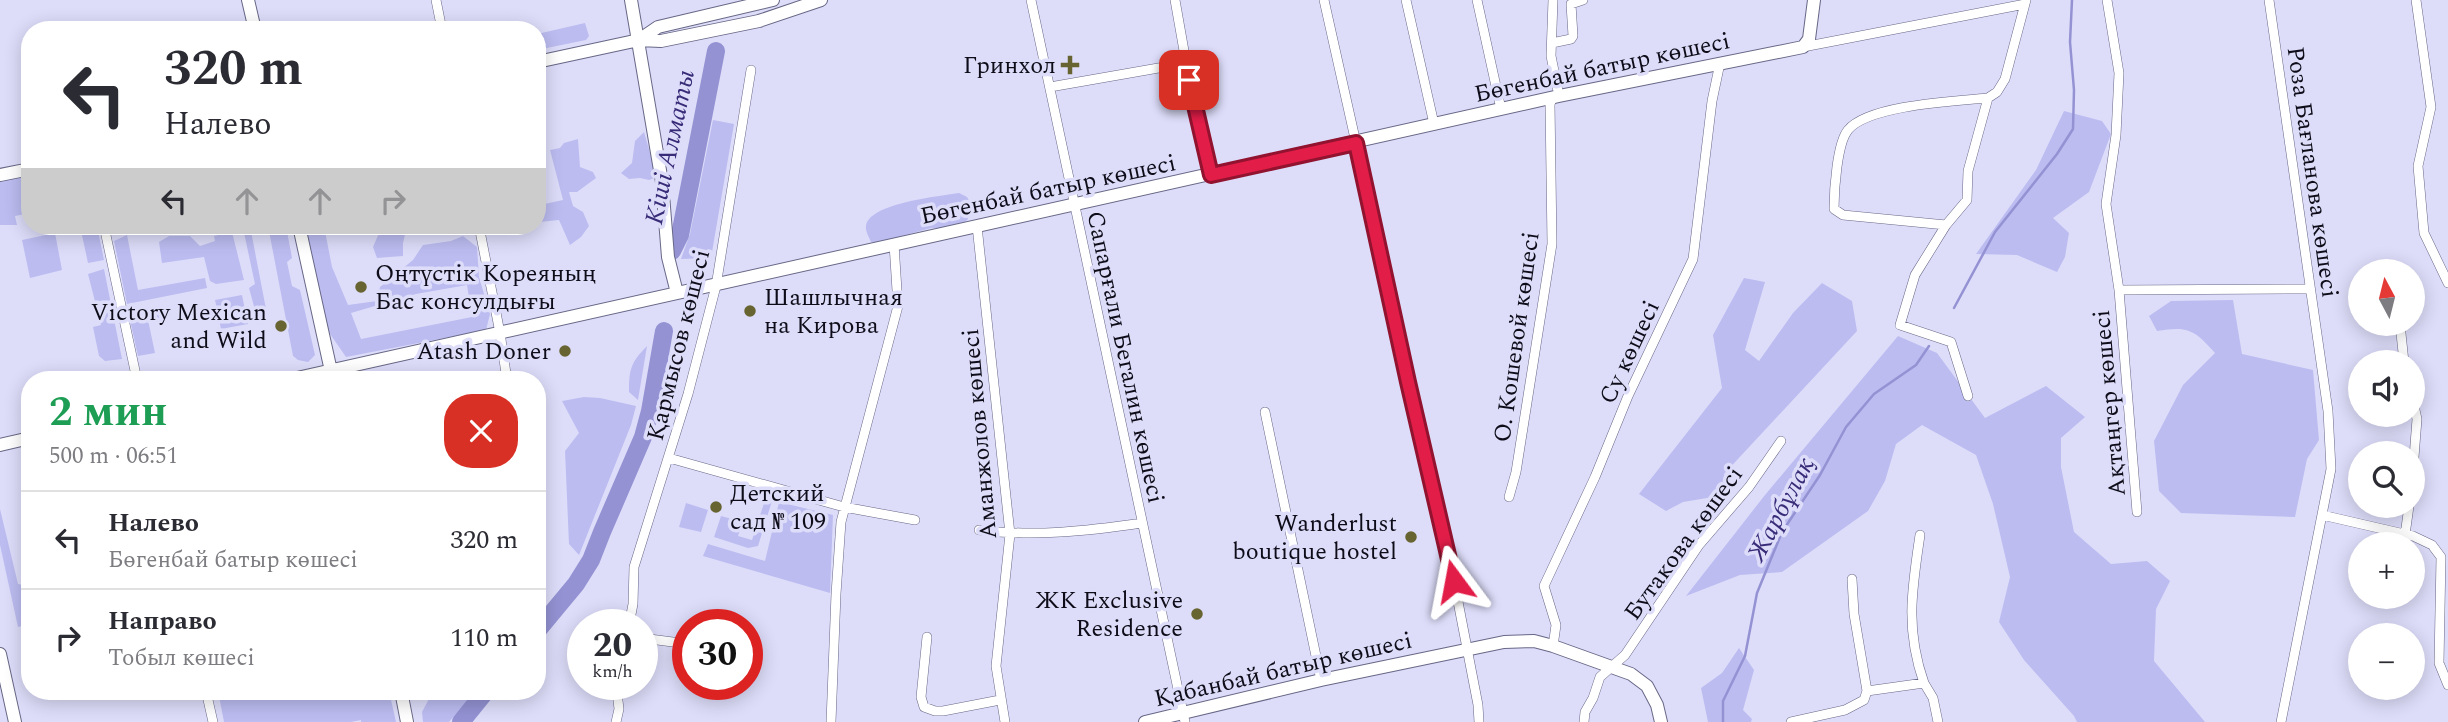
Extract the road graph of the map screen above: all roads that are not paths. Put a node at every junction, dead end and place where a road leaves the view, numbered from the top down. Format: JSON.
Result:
{"nodes":[{"id":1,"x":248,"y":0,"type":"edge"},
{"id":2,"x":436,"y":0,"type":"edge"},
{"id":3,"x":631,"y":0,"type":"edge"},
{"id":4,"x":773,"y":0,"type":"edge"},
{"id":5,"x":821,"y":0,"type":"edge"},
{"id":6,"x":1031,"y":0,"type":"edge"},
{"id":7,"x":1175,"y":0,"type":"edge"},
{"id":8,"x":1324,"y":0,"type":"edge"},
{"id":9,"x":1406,"y":0,"type":"edge"},
{"id":10,"x":1478,"y":0,"type":"edge"},
{"id":11,"x":1553,"y":0,"type":"edge"},
{"id":12,"x":1583,"y":0,"type":"edge"},
{"id":13,"x":1814,"y":0,"type":"edge"},
{"id":14,"x":2107,"y":0,"type":"edge"},
{"id":15,"x":2269,"y":0,"type":"edge"},
{"id":16,"x":2416,"y":0,"type":"edge"},
{"id":17,"x":2026,"y":2,"type":"edge"},
{"id":18,"x":253,"y":21,"type":"edge"},
{"id":19,"x":440,"y":21,"type":"edge"},
{"id":20,"x":639,"y":40,"type":"junction"},
{"id":21,"x":1552,"y":43,"type":"junction"},
{"id":22,"x":1803,"y":47,"type":"junction"},
{"id":23,"x":546,"y":60,"type":"edge"},
{"id":24,"x":1187,"y":63,"type":"junction"},
{"id":25,"x":1720,"y":63,"type":"junction"},
{"id":26,"x":751,"y":71,"type":"dead end"},
{"id":27,"x":1050,"y":87,"type":"junction"},
{"id":28,"x":1556,"y":97,"type":"junction"},
{"id":29,"x":1987,"y":98,"type":"junction"},
{"id":30,"x":1500,"y":109,"type":"junction"},
{"id":31,"x":1434,"y":124,"type":"junction"},
{"id":32,"x":1356,"y":143,"type":"junction"},
{"id":33,"x":21,"y":171,"type":"edge"},
{"id":34,"x":0,"y":175,"type":"edge"},
{"id":35,"x":1211,"y":175,"type":"junction"},
{"id":36,"x":1074,"y":205,"type":"junction"},
{"id":37,"x":1945,"y":225,"type":"junction"},
{"id":38,"x":976,"y":226,"type":"junction"},
{"id":39,"x":106,"y":235,"type":"edge"},
{"id":40,"x":301,"y":235,"type":"edge"},
{"id":41,"x":481,"y":235,"type":"edge"},
{"id":42,"x":894,"y":244,"type":"junction"},
{"id":43,"x":2448,"y":283,"type":"edge"},
{"id":44,"x":716,"y":286,"type":"junction"},
{"id":45,"x":2309,"y":289,"type":"junction"},
{"id":46,"x":2119,"y":290,"type":"junction"},
{"id":47,"x":677,"y":293,"type":"junction"},
{"id":48,"x":500,"y":333,"type":"junction"},
{"id":49,"x":135,"y":371,"type":"edge"},
{"id":50,"x":330,"y":371,"type":"edge"},
{"id":51,"x":347,"y":371,"type":"edge"},
{"id":52,"x":506,"y":371,"type":"edge"},
{"id":53,"x":1968,"y":396,"type":"dead end"},
{"id":54,"x":1265,"y":412,"type":"dead end"},
{"id":55,"x":21,"y":440,"type":"edge"},
{"id":56,"x":1782,"y":441,"type":"dead end"},
{"id":57,"x":0,"y":445,"type":"edge"},
{"id":58,"x":669,"y":458,"type":"junction"},
{"id":59,"x":1508,"y":497,"type":"dead end"},
{"id":60,"x":844,"y":507,"type":"junction"},
{"id":61,"x":2137,"y":512,"type":"dead end"},
{"id":62,"x":2322,"y":515,"type":"junction"},
{"id":63,"x":915,"y":520,"type":"dead end"},
{"id":64,"x":1142,"y":523,"type":"junction"},
{"id":65,"x":979,"y":530,"type":"dead end"},
{"id":66,"x":2393,"y":532,"type":"edge"},
{"id":67,"x":1010,"y":534,"type":"junction"},
{"id":68,"x":1920,"y":535,"type":"dead end"},
{"id":69,"x":2425,"y":542,"type":"edge"},
{"id":70,"x":1852,"y":579,"type":"dead end"},
{"id":71,"x":632,"y":609,"type":"edge"},
{"id":72,"x":927,"y":637,"type":"dead end"},
{"id":73,"x":1553,"y":646,"type":"junction"},
{"id":74,"x":1468,"y":650,"type":"junction"},
{"id":75,"x":0,"y":654,"type":"edge"},
{"id":76,"x":1613,"y":666,"type":"junction"},
{"id":77,"x":1321,"y":680,"type":"junction"},
{"id":78,"x":1924,"y":682,"type":"junction"},
{"id":79,"x":2448,"y":685,"type":"edge"},
{"id":80,"x":1867,"y":691,"type":"junction"},
{"id":81,"x":208,"y":700,"type":"edge"},
{"id":82,"x":403,"y":700,"type":"edge"},
{"id":83,"x":618,"y":700,"type":"edge"},
{"id":84,"x":1000,"y":700,"type":"junction"},
{"id":85,"x":1184,"y":717,"type":"edge"},
{"id":86,"x":15,"y":722,"type":"edge"},
{"id":87,"x":213,"y":722,"type":"edge"},
{"id":88,"x":407,"y":722,"type":"edge"},
{"id":89,"x":616,"y":722,"type":"edge"},
{"id":90,"x":831,"y":722,"type":"edge"},
{"id":91,"x":1005,"y":722,"type":"edge"},
{"id":92,"x":1145,"y":722,"type":"edge"},
{"id":93,"x":1479,"y":722,"type":"edge"},
{"id":94,"x":1584,"y":722,"type":"edge"},
{"id":95,"x":1661,"y":722,"type":"edge"},
{"id":96,"x":1791,"y":722,"type":"edge"},
{"id":97,"x":1938,"y":722,"type":"edge"},
{"id":98,"x":2281,"y":722,"type":"edge"}],
"edges":[{"from":1,"to":18,"type":"street"},
{"from":2,"to":19,"type":"street"},
{"from":3,"to":20,"type":"street"},
{"from":4,"to":20,"type":"street"},
{"from":5,"to":20,"type":"street"},
{"from":6,"to":27,"type":"street","name":"Сапарғали Бегалин көшесі"},
{"from":7,"to":24,"type":"street"},
{"from":8,"to":32,"type":"street"},
{"from":9,"to":31,"type":"street"},
{"from":10,"to":30,"type":"street"},
{"from":11,"to":21,"type":"street","name":"О. Кошевой көшесі"},
{"from":12,"to":21,"type":"street"},
{"from":13,"to":22,"type":"street"},
{"from":14,"to":46,"type":"street","name":"Ақтаңгер көшесі"},
{"from":15,"to":45,"type":"street","name":"Роза Бағланова көшесі"},
{"from":16,"to":43,"type":"street"},
{"from":17,"to":22,"type":"street","name":"Бөгенбай батыр көшесі"},
{"from":17,"to":29,"type":"street"},
{"from":20,"to":23,"type":"street"},
{"from":20,"to":47,"type":"street"},
{"from":21,"to":28,"type":"street","name":"О. Кошевой көшесі"},
{"from":22,"to":25,"type":"street","name":"Бөгенбай батыр көшесі"},
{"from":24,"to":27,"type":"street"},
{"from":24,"to":35,"type":"street"},
{"from":25,"to":28,"type":"street","name":"Бөгенбай батыр көшесі"},
{"from":25,"to":73,"type":"street","name":"Су көшесі"},
{"from":26,"to":44,"type":"street","name":"Қармысов көшесі"},
{"from":27,"to":36,"type":"street","name":"Сапарғали Бегалин көшесі"},
{"from":28,"to":30,"type":"street","name":"Бөгенбай батыр көшесі"},
{"from":28,"to":59,"type":"street","name":"О. Кошевой көшесі"},
{"from":29,"to":37,"type":"street"},
{"from":29,"to":37,"type":"street"},
{"from":30,"to":31,"type":"street","name":"Бөгенбай батыр көшесі"},
{"from":31,"to":32,"type":"street","name":"Бөгенбай батыр көшесі"},
{"from":32,"to":35,"type":"street","name":"Бөгенбай батыр көшесі"},
{"from":32,"to":74,"type":"street"},
{"from":33,"to":34,"type":"street"},
{"from":35,"to":36,"type":"street","name":"Бөгенбай батыр көшесі"},
{"from":36,"to":38,"type":"street","name":"Бөгенбай батыр көшесі"},
{"from":36,"to":64,"type":"street","name":"Сапарғали Бегалин көшесі"},
{"from":37,"to":53,"type":"street"},
{"from":38,"to":42,"type":"street","name":"Бөгенбай батыр көшесі"},
{"from":38,"to":67,"type":"street","name":"Аманжолов көшесі"},
{"from":39,"to":49,"type":"street"},
{"from":40,"to":50,"type":"street"},
{"from":41,"to":48,"type":"street"},
{"from":42,"to":44,"type":"street","name":"Бөгенбай батыр көшесі"},
{"from":42,"to":60,"type":"street"},
{"from":44,"to":47,"type":"street","name":"Бөгенбай батыр көшесі"},
{"from":44,"to":58,"type":"street","name":"Қармысов көшесі"},
{"from":45,"to":46,"type":"street","name":"Ақтаңгер көшесі"},
{"from":45,"to":62,"type":"street","name":"Роза Бағланова көшесі"},
{"from":46,"to":61,"type":"street","name":"Ақтаңгер көшесі"},
{"from":47,"to":48,"type":"street","name":"Бөгенбай батыр көшесі"},
{"from":48,"to":51,"type":"street","name":"Бөгенбай батыр көшесі"},
{"from":48,"to":52,"type":"street"},
{"from":54,"to":77,"type":"street"},
{"from":55,"to":57,"type":"street"},
{"from":56,"to":76,"type":"street","name":"Бутакова көшесі"},
{"from":58,"to":60,"type":"street"},
{"from":58,"to":71,"type":"street","name":"Қармысов көшесі"},
{"from":60,"to":63,"type":"street"},
{"from":60,"to":90,"type":"street"},
{"from":62,"to":66,"type":"street"},
{"from":62,"to":98,"type":"street","name":"Роза Бағланова көшесі"},
{"from":64,"to":67,"type":"street"},
{"from":64,"to":85,"type":"street","name":"Сапарғали Бегалин көшесі"},
{"from":65,"to":67,"type":"street"},
{"from":67,"to":84,"type":"street","name":"Аманжолов көшесі"},
{"from":68,"to":78,"type":"street"},
{"from":69,"to":79,"type":"street"},
{"from":70,"to":80,"type":"street"},
{"from":72,"to":84,"type":"street"},
{"from":73,"to":74,"type":"street","name":"Қабанбай батыр көшесі"},
{"from":73,"to":76,"type":"street","name":"Қабанбай батыр көшесі"},
{"from":74,"to":77,"type":"street","name":"Қабанбай батыр көшесі"},
{"from":74,"to":93,"type":"street"},
{"from":75,"to":86,"type":"street"},
{"from":76,"to":94,"type":"street"},
{"from":76,"to":95,"type":"street","name":"Қабанбай батыр көшесі"},
{"from":77,"to":85,"type":"street","name":"Қабанбай батыр көшесі"},
{"from":78,"to":80,"type":"street"},
{"from":78,"to":97,"type":"street"},
{"from":80,"to":96,"type":"street"},
{"from":81,"to":87,"type":"street"},
{"from":82,"to":88,"type":"street"},
{"from":83,"to":89,"type":"street"},
{"from":84,"to":91,"type":"street","name":"Аманжолов көшесі"},
{"from":85,"to":92,"type":"street","name":"Қабанбай батыр көшесі"}]}
